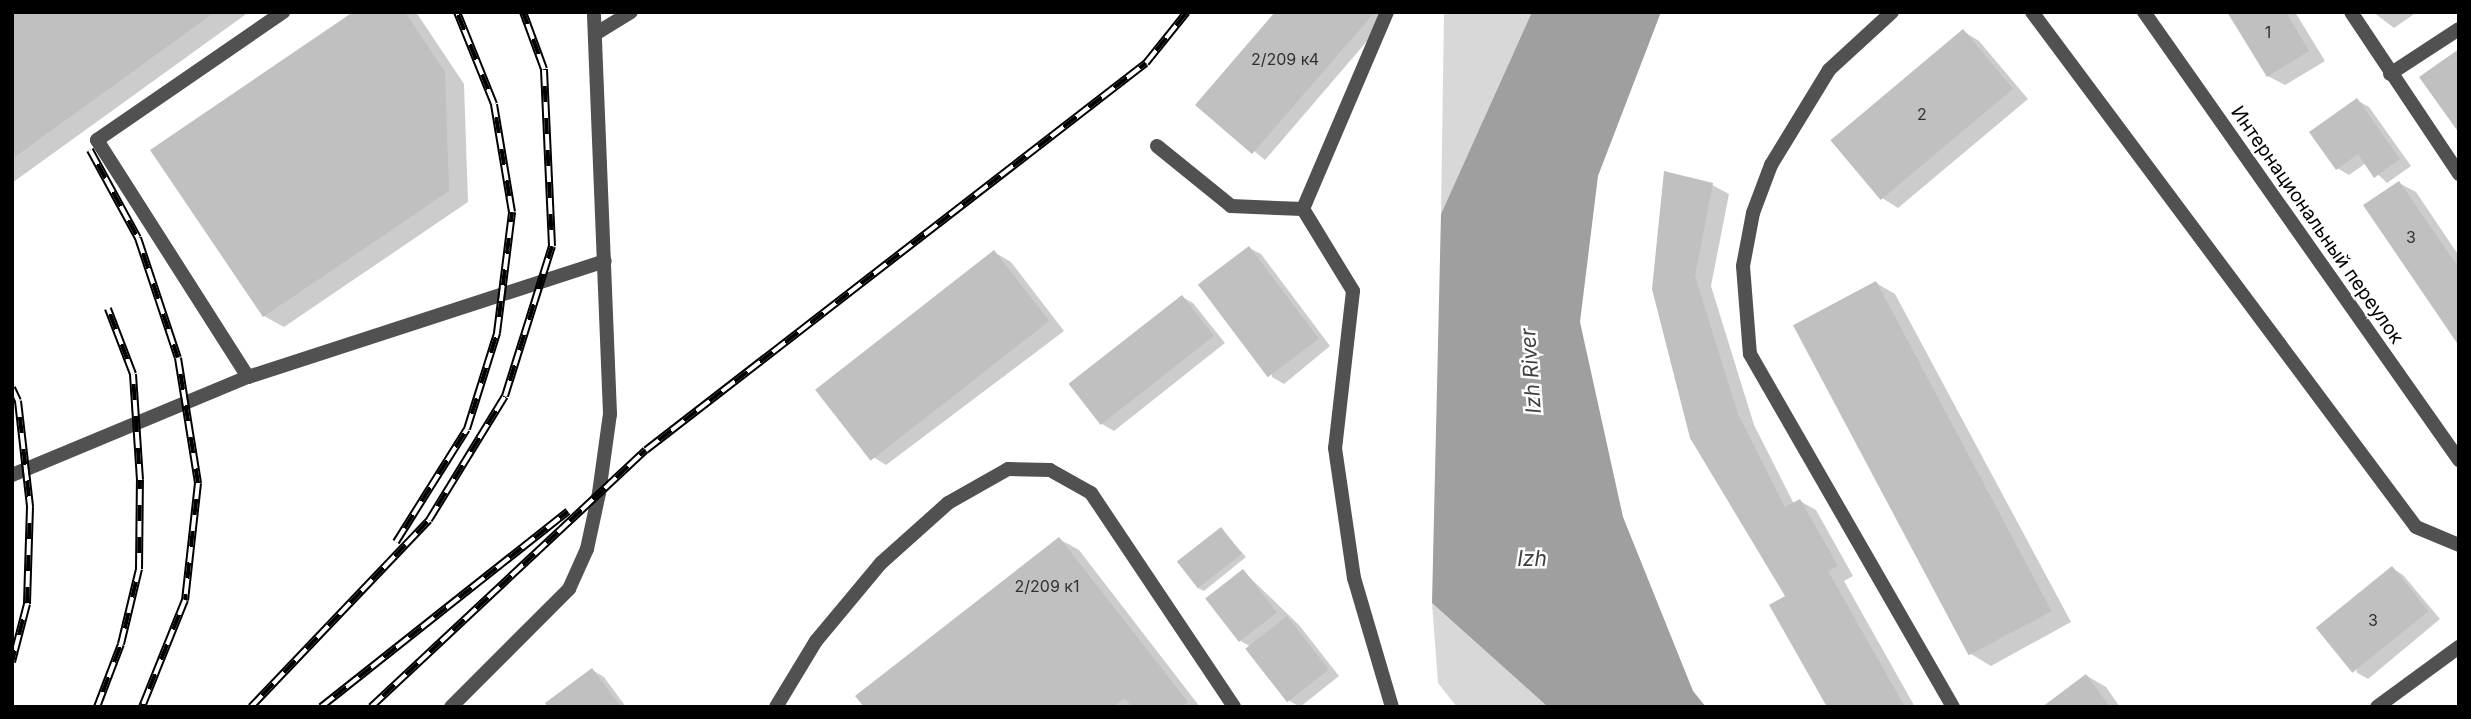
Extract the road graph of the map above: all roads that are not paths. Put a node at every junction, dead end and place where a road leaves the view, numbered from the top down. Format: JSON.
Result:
{"nodes":[{"id":1,"x":284,"y":12,"type":"edge"},
{"id":2,"x":594,"y":12,"type":"edge"},
{"id":3,"x":631,"y":12,"type":"edge"},
{"id":4,"x":1387,"y":12,"type":"edge"},
{"id":5,"x":1892,"y":12,"type":"edge"},
{"id":6,"x":2032,"y":12,"type":"edge"},
{"id":7,"x":2144,"y":12,"type":"edge"},
{"id":8,"x":2351,"y":12,"type":"edge"},
{"id":9,"x":2459,"y":29,"type":"edge"},
{"id":10,"x":595,"y":34,"type":"junction"},
{"id":11,"x":2390,"y":74,"type":"junction"},
{"id":12,"x":1157,"y":146,"type":"dead end"},
{"id":13,"x":2459,"y":174,"type":"edge"},
{"id":14,"x":1303,"y":209,"type":"junction"},
{"id":15,"x":605,"y":261,"type":"junction"},
{"id":16,"x":248,"y":377,"type":"junction"},
{"id":17,"x":2459,"y":460,"type":"edge"},
{"id":18,"x":12,"y":475,"type":"edge"},
{"id":19,"x":2459,"y":545,"type":"edge"},
{"id":20,"x":2459,"y":647,"type":"edge"},
{"id":21,"x":451,"y":707,"type":"edge"},
{"id":22,"x":776,"y":707,"type":"edge"},
{"id":23,"x":1234,"y":707,"type":"edge"},
{"id":24,"x":1392,"y":707,"type":"edge"},
{"id":25,"x":1953,"y":707,"type":"edge"},
{"id":26,"x":2377,"y":707,"type":"edge"}],
"edges":[{"from":1,"to":16,"type":"street"},
{"from":2,"to":10,"type":"street"},
{"from":3,"to":10,"type":"street"},
{"from":4,"to":14,"type":"street"},
{"from":5,"to":25,"type":"street"},
{"from":6,"to":19,"type":"street"},
{"from":7,"to":17,"type":"street","name":"Интернациональный переулок"},
{"from":8,"to":11,"type":"street"},
{"from":9,"to":11,"type":"street"},
{"from":10,"to":15,"type":"street"},
{"from":11,"to":13,"type":"street"},
{"from":12,"to":14,"type":"street"},
{"from":14,"to":24,"type":"street"},
{"from":15,"to":16,"type":"street"},
{"from":15,"to":21,"type":"street"},
{"from":16,"to":18,"type":"street"},
{"from":20,"to":26,"type":"street"},
{"from":22,"to":23,"type":"street"}]}
